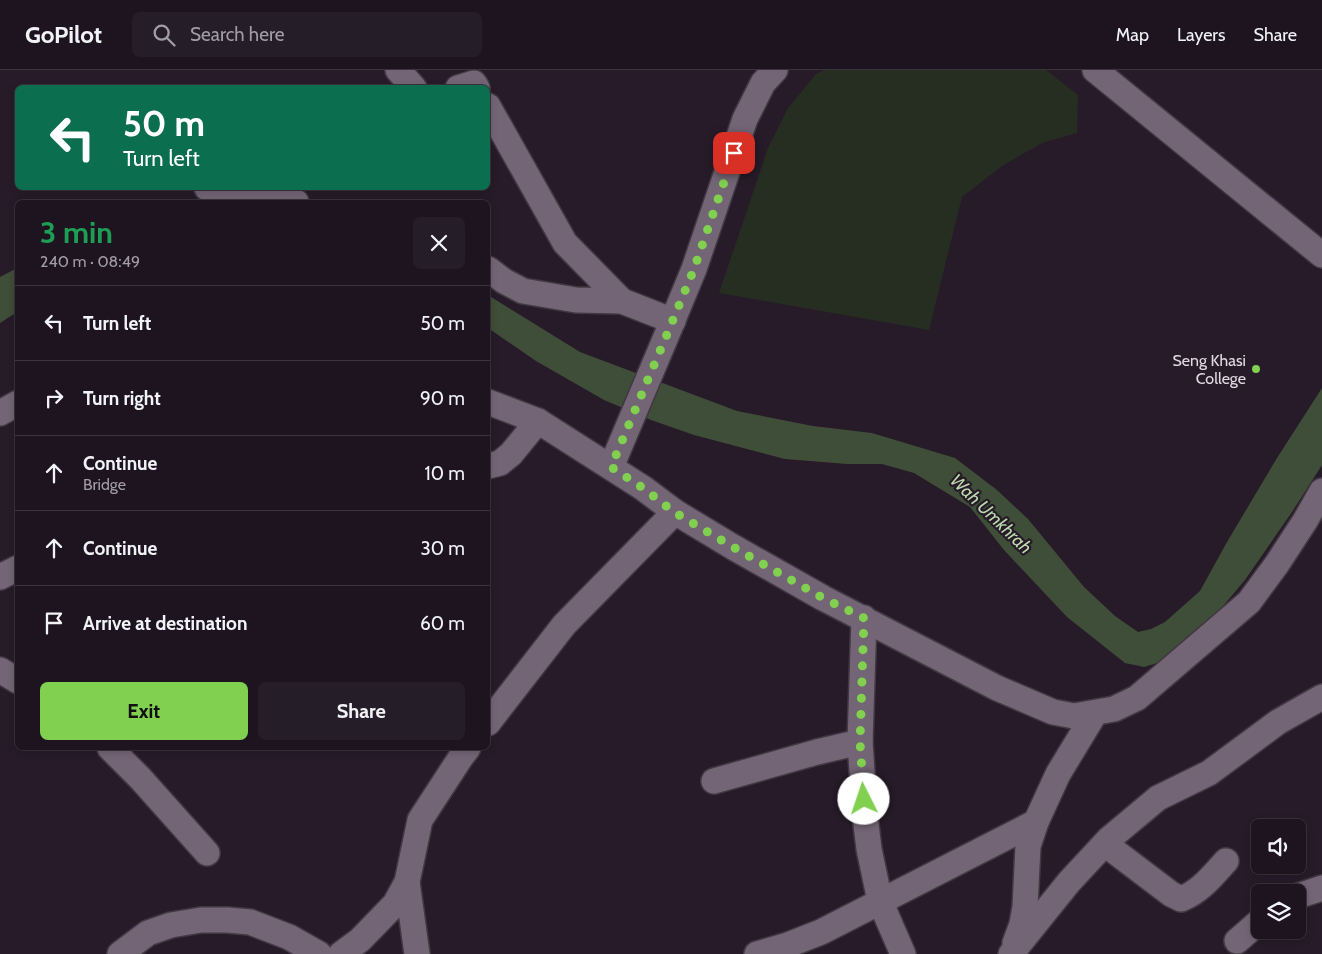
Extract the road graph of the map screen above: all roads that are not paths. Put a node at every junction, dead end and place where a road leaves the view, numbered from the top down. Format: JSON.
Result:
{"nodes":[{"id":1,"x":398,"y":70,"type":"edge"},
{"id":2,"x":775,"y":70,"type":"edge"},
{"id":3,"x":1097,"y":71,"type":"edge"},
{"id":4,"x":411,"y":85,"type":"edge"},
{"id":5,"x":490,"y":110,"type":"edge"},
{"id":6,"x":229,"y":190,"type":"edge"},
{"id":7,"x":287,"y":200,"type":"edge"},
{"id":8,"x":1322,"y":255,"type":"edge"},
{"id":9,"x":490,"y":270,"type":"edge"},
{"id":10,"x":622,"y":301,"type":"junction"},
{"id":11,"x":673,"y":321,"type":"junction"},
{"id":12,"x":490,"y":403,"type":"edge"},
{"id":13,"x":15,"y":406,"type":"edge"},
{"id":14,"x":0,"y":413,"type":"edge"},
{"id":15,"x":538,"y":421,"type":"junction"},
{"id":16,"x":490,"y":466,"type":"edge"},
{"id":17,"x":611,"y":467,"type":"junction"},
{"id":18,"x":1322,"y":491,"type":"edge"},
{"id":19,"x":674,"y":512,"type":"junction"},
{"id":20,"x":15,"y":570,"type":"edge"},
{"id":21,"x":0,"y":577,"type":"edge"},
{"id":22,"x":864,"y":618,"type":"junction"},
{"id":23,"x":0,"y":670,"type":"edge"},
{"id":24,"x":15,"y":679,"type":"edge"},
{"id":25,"x":1322,"y":697,"type":"edge"},
{"id":26,"x":1095,"y":713,"type":"junction"},
{"id":27,"x":490,"y":720,"type":"edge"},
{"id":28,"x":860,"y":742,"type":"junction"},
{"id":29,"x":112,"y":750,"type":"edge"},
{"id":30,"x":467,"y":750,"type":"edge"},
{"id":31,"x":714,"y":781,"type":"dead end"},
{"id":32,"x":1036,"y":822,"type":"junction"},
{"id":33,"x":1105,"y":844,"type":"junction"},
{"id":34,"x":207,"y":853,"type":"dead end"},
{"id":35,"x":1226,"y":861,"type":"dead end"},
{"id":36,"x":407,"y":882,"type":"junction"},
{"id":37,"x":1322,"y":888,"type":"edge"},
{"id":38,"x":1306,"y":893,"type":"edge"},
{"id":39,"x":880,"y":901,"type":"junction"},
{"id":40,"x":1251,"y":929,"type":"edge"},
{"id":41,"x":1237,"y":941,"type":"dead end"},
{"id":42,"x":120,"y":954,"type":"edge"},
{"id":43,"x":320,"y":954,"type":"edge"},
{"id":44,"x":342,"y":954,"type":"edge"},
{"id":45,"x":417,"y":954,"type":"edge"},
{"id":46,"x":757,"y":954,"type":"edge"},
{"id":47,"x":903,"y":954,"type":"edge"},
{"id":48,"x":1011,"y":954,"type":"edge"}],
"edges":[{"from":1,"to":4,"type":"street"},
{"from":2,"to":11,"type":"street"},
{"from":3,"to":8,"type":"street"},
{"from":5,"to":10,"type":"street"},
{"from":6,"to":7,"type":"street"},
{"from":9,"to":10,"type":"street"},
{"from":10,"to":11,"type":"street"},
{"from":11,"to":17,"type":"street"},
{"from":12,"to":15,"type":"street"},
{"from":13,"to":14,"type":"street"},
{"from":15,"to":16,"type":"street"},
{"from":15,"to":17,"type":"street"},
{"from":17,"to":19,"type":"street"},
{"from":18,"to":26,"type":"street"},
{"from":19,"to":22,"type":"street"},
{"from":19,"to":27,"type":"street"},
{"from":20,"to":21,"type":"street"},
{"from":22,"to":26,"type":"street"},
{"from":22,"to":28,"type":"street"},
{"from":23,"to":24,"type":"street"},
{"from":25,"to":33,"type":"street"},
{"from":26,"to":32,"type":"street"},
{"from":28,"to":31,"type":"street"},
{"from":28,"to":39,"type":"street"},
{"from":29,"to":34,"type":"street"},
{"from":30,"to":36,"type":"street"},
{"from":32,"to":39,"type":"street"},
{"from":32,"to":48,"type":"street"},
{"from":33,"to":35,"type":"street"},
{"from":33,"to":48,"type":"street"},
{"from":36,"to":44,"type":"street"},
{"from":36,"to":45,"type":"street"},
{"from":37,"to":38,"type":"street"},
{"from":39,"to":46,"type":"street"},
{"from":39,"to":47,"type":"street"},
{"from":40,"to":41,"type":"street"},
{"from":42,"to":43,"type":"street"}]}
